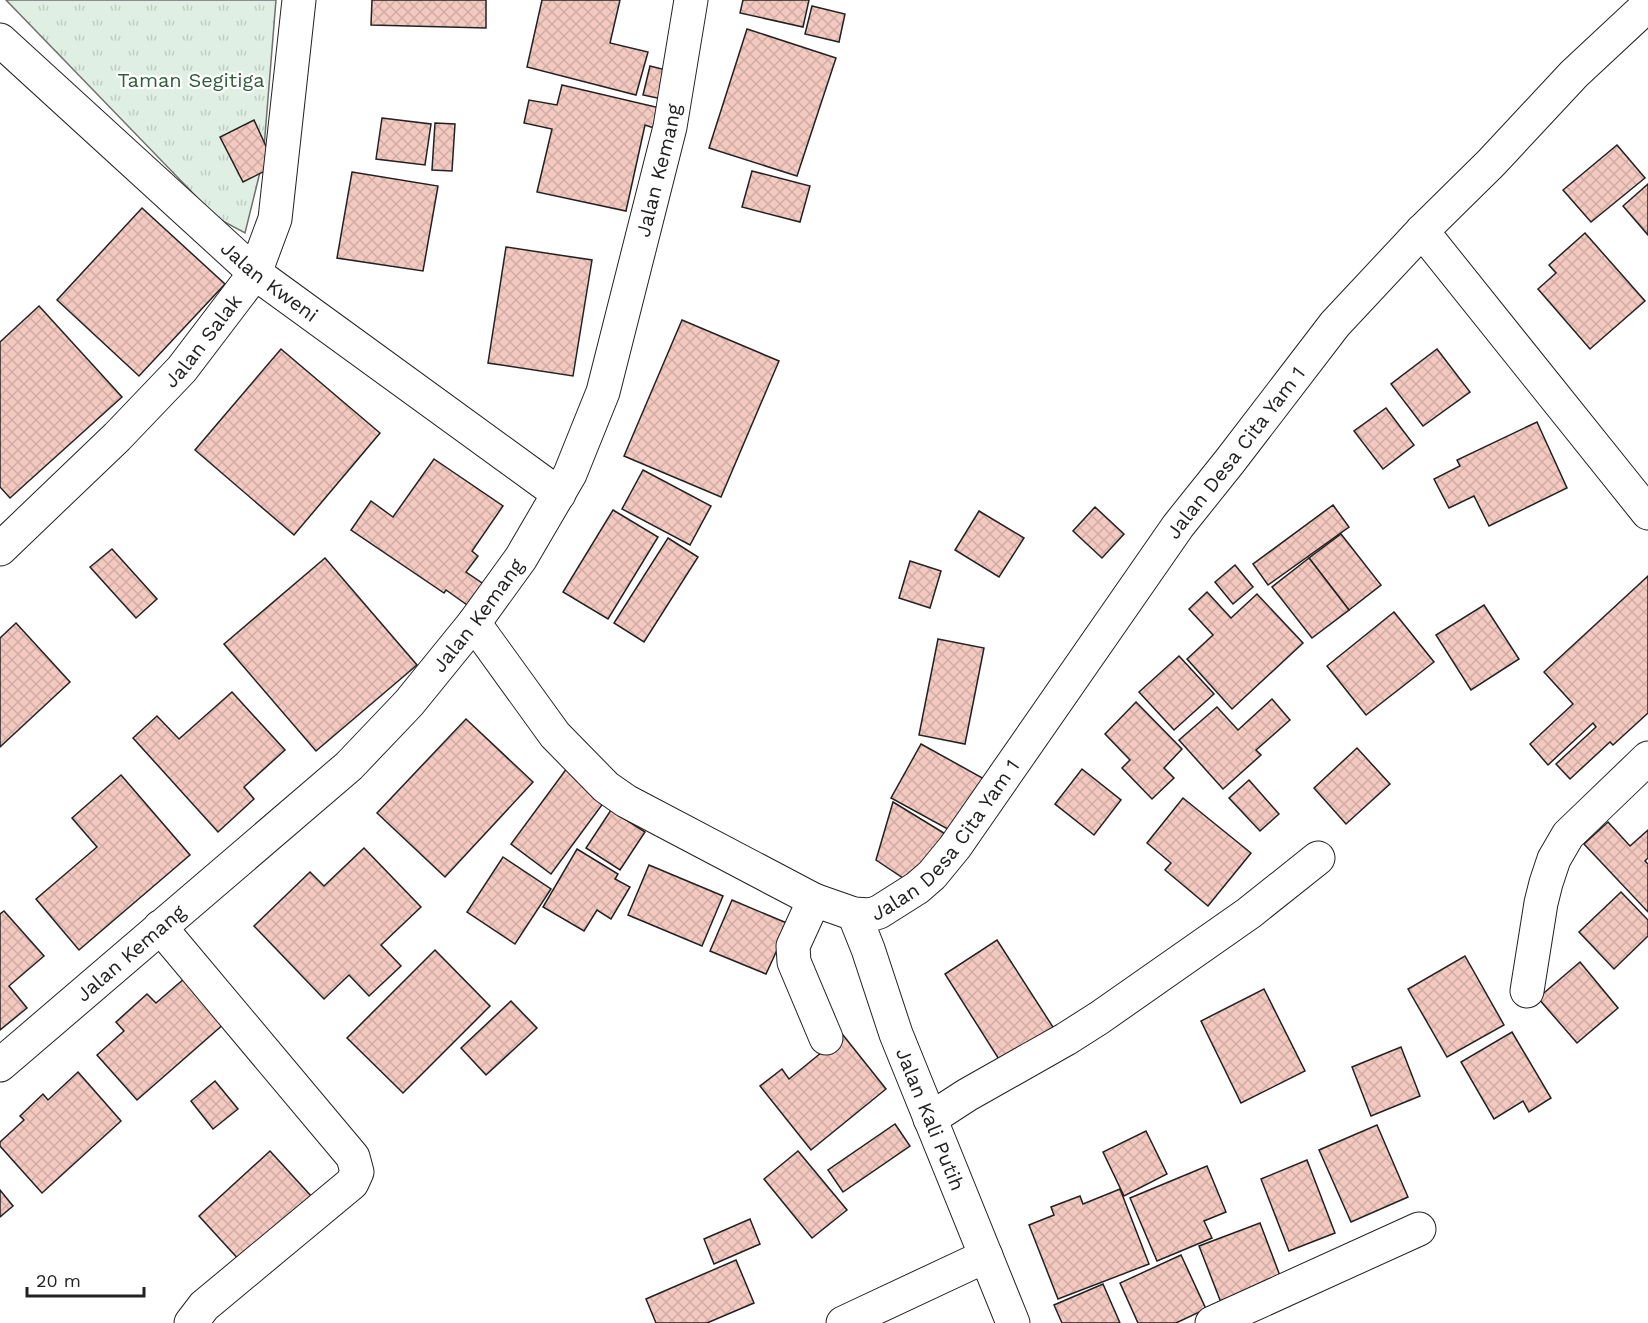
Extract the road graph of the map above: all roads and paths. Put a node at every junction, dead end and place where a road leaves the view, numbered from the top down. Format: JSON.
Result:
{"nodes":[{"id":1,"x":299,"y":0,"type":"edge"},
{"id":2,"x":691,"y":0,"type":"edge"},
{"id":3,"x":1648,"y":5,"type":"edge"},
{"id":4,"x":0,"y":40,"type":"edge"},
{"id":5,"x":1422,"y":231,"type":"junction"},
{"id":6,"x":255,"y":273,"type":"junction"},
{"id":7,"x":559,"y":495,"type":"junction"},
{"id":8,"x":1648,"y":513,"type":"edge"},
{"id":9,"x":0,"y":549,"type":"edge"},
{"id":10,"x":474,"y":623,"type":"junction"},
{"id":11,"x":1648,"y":758,"type":"edge"},
{"id":12,"x":1318,"y":858,"type":"dead end"},
{"id":13,"x":814,"y":900,"type":"junction"},
{"id":14,"x":854,"y":915,"type":"junction"},
{"id":15,"x":160,"y":927,"type":"junction"},
{"id":16,"x":1527,"y":991,"type":"dead end"},
{"id":17,"x":826,"y":1038,"type":"dead end"},
{"id":18,"x":0,"y":1065,"type":"edge"},
{"id":19,"x":930,"y":1119,"type":"junction"},
{"id":20,"x":1419,"y":1229,"type":"dead end"},
{"id":21,"x":986,"y":1256,"type":"junction"},
{"id":22,"x":191,"y":1323,"type":"edge"},
{"id":23,"x":843,"y":1323,"type":"edge"},
{"id":24,"x":1013,"y":1323,"type":"edge"},
{"id":25,"x":1212,"y":1323,"type":"edge"}],
"edges":[{"from":1,"to":6,"type":"street","name":"Jalan Salak"},
{"from":2,"to":7,"type":"street","name":"Jalan Kemang"},
{"from":3,"to":5,"type":"street","name":"Jalan Desa Cita Yam 1"},
{"from":4,"to":6,"type":"street","name":"Jalan Kweni"},
{"from":5,"to":8,"type":"street"},
{"from":5,"to":14,"type":"street","name":"Jalan Desa Cita Yam 1"},
{"from":6,"to":7,"type":"street","name":"Jalan Kweni"},
{"from":6,"to":9,"type":"street","name":"Jalan Salak"},
{"from":7,"to":10,"type":"street","name":"Jalan Kemang"},
{"from":10,"to":13,"type":"street"},
{"from":10,"to":15,"type":"street","name":"Jalan Kemang"},
{"from":11,"to":16,"type":"street"},
{"from":12,"to":19,"type":"street"},
{"from":13,"to":14,"type":"street"},
{"from":13,"to":17,"type":"street"},
{"from":14,"to":19,"type":"street","name":"Jalan Kali Putih"},
{"from":15,"to":18,"type":"street","name":"Jalan Kemang"},
{"from":15,"to":22,"type":"street"},
{"from":19,"to":21,"type":"street","name":"Jalan Kali Putih"},
{"from":20,"to":25,"type":"street"},
{"from":21,"to":23,"type":"street"},
{"from":21,"to":24,"type":"street","name":"Jalan Kali Putih"}]}
